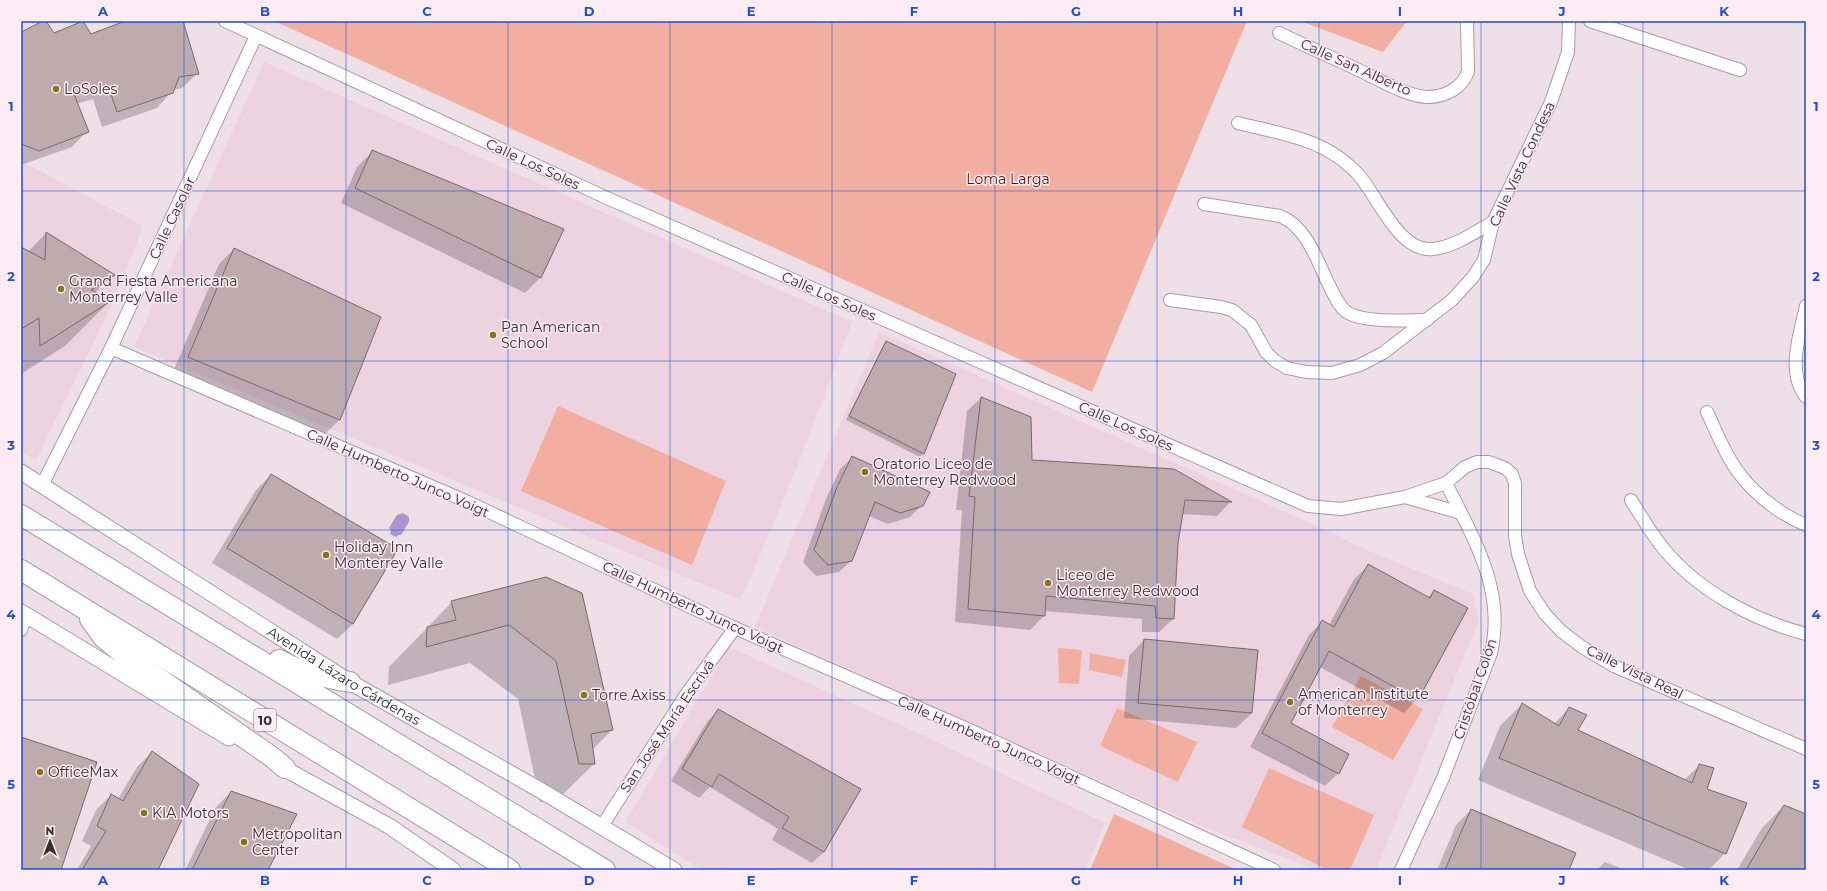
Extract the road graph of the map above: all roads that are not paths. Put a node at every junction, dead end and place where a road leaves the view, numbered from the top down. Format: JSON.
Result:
{"nodes":[{"id":1,"x":225,"y":21,"type":"edge"},
{"id":2,"x":1467,"y":21,"type":"edge"},
{"id":3,"x":1569,"y":21,"type":"edge"},
{"id":4,"x":1590,"y":21,"type":"edge"},
{"id":5,"x":1279,"y":33,"type":"dead end"},
{"id":6,"x":256,"y":36,"type":"junction"},
{"id":7,"x":1740,"y":70,"type":"dead end"},
{"id":8,"x":1238,"y":123,"type":"dead end"},
{"id":9,"x":1204,"y":204,"type":"dead end"},
{"id":10,"x":1493,"y":222,"type":"junction"},
{"id":11,"x":1170,"y":300,"type":"dead end"},
{"id":12,"x":1806,"y":306,"type":"edge"},
{"id":13,"x":1427,"y":320,"type":"junction"},
{"id":14,"x":110,"y":348,"type":"junction"},
{"id":15,"x":1806,"y":397,"type":"edge"},
{"id":16,"x":1707,"y":412,"type":"dead end"},
{"id":17,"x":21,"y":472,"type":"edge"},
{"id":18,"x":1446,"y":484,"type":"junction"},
{"id":19,"x":42,"y":485,"type":"junction"},
{"id":20,"x":1405,"y":497,"type":"junction"},
{"id":21,"x":1631,"y":500,"type":"dead end"},
{"id":22,"x":1461,"y":513,"type":"junction"},
{"id":23,"x":21,"y":515,"type":"edge"},
{"id":24,"x":1806,"y":525,"type":"edge"},
{"id":25,"x":21,"y":570,"type":"edge"},
{"id":26,"x":82,"y":609,"type":"junction"},
{"id":27,"x":23,"y":613,"type":"edge"},
{"id":28,"x":185,"y":615,"type":"junction"},
{"id":29,"x":735,"y":628,"type":"junction"},
{"id":30,"x":21,"y":630,"type":"edge"},
{"id":31,"x":1806,"y":634,"type":"edge"},
{"id":32,"x":350,"y":682,"type":"junction"},
{"id":33,"x":1806,"y":749,"type":"edge"},
{"id":34,"x":285,"y":768,"type":"junction"},
{"id":35,"x":602,"y":826,"type":"junction"},
{"id":36,"x":454,"y":870,"type":"edge"},
{"id":37,"x":510,"y":870,"type":"edge"},
{"id":38,"x":605,"y":870,"type":"edge"},
{"id":39,"x":674,"y":870,"type":"edge"},
{"id":40,"x":1274,"y":870,"type":"edge"},
{"id":41,"x":1401,"y":870,"type":"edge"}],
"edges":[{"from":1,"to":6,"type":"street","name":"Calle Los Soles"},
{"from":2,"to":5,"type":"street","name":"Calle San Alberto"},
{"from":3,"to":10,"type":"street","name":"Calle Vista Condesa"},
{"from":4,"to":7,"type":"street"},
{"from":6,"to":14,"type":"street","name":"Calle Casolar"},
{"from":6,"to":20,"type":"street","name":"Calle Los Soles"},
{"from":8,"to":10,"type":"street"},
{"from":9,"to":13,"type":"street"},
{"from":10,"to":13,"type":"street","name":"Calle Vista Condesa"},
{"from":11,"to":13,"type":"street","name":"Calle Vista Condesa"},
{"from":12,"to":15,"type":"street"},
{"from":14,"to":19,"type":"street","name":"Calle Casolar"},
{"from":14,"to":29,"type":"street","name":"Calle Humberto Junco Voigt"},
{"from":16,"to":24,"type":"street"},
{"from":17,"to":19,"type":"street","name":"Avenida Lázaro Cárdenas"},
{"from":18,"to":20,"type":"street","name":"Calle Los Soles"},
{"from":18,"to":22,"type":"street","name":"Cristóbal Colón"},
{"from":18,"to":33,"type":"street","name":"Calle Vista Real"},
{"from":19,"to":32,"type":"street","name":"Avenida Lázaro Cárdenas"},
{"from":20,"to":22,"type":"street"},
{"from":21,"to":31,"type":"street"},
{"from":22,"to":41,"type":"street","name":"Cristóbal Colón"},
{"from":23,"to":28,"type":"highway"},
{"from":25,"to":26,"type":"highway","number":"10"},
{"from":26,"to":34,"type":"highway"},
{"from":26,"to":37,"type":"highway","number":"10"},
{"from":27,"to":30,"type":"street"},
{"from":27,"to":34,"type":"street"},
{"from":28,"to":32,"type":"highway"},
{"from":28,"to":38,"type":"highway"},
{"from":29,"to":35,"type":"street","name":"San José María Escrivá"},
{"from":29,"to":40,"type":"street","name":"Calle Humberto Junco Voigt"},
{"from":32,"to":35,"type":"street","name":"Avenida Lázaro Cárdenas"},
{"from":34,"to":36,"type":"street"},
{"from":35,"to":39,"type":"street","name":"Avenida Lázaro Cárdenas"}]}
